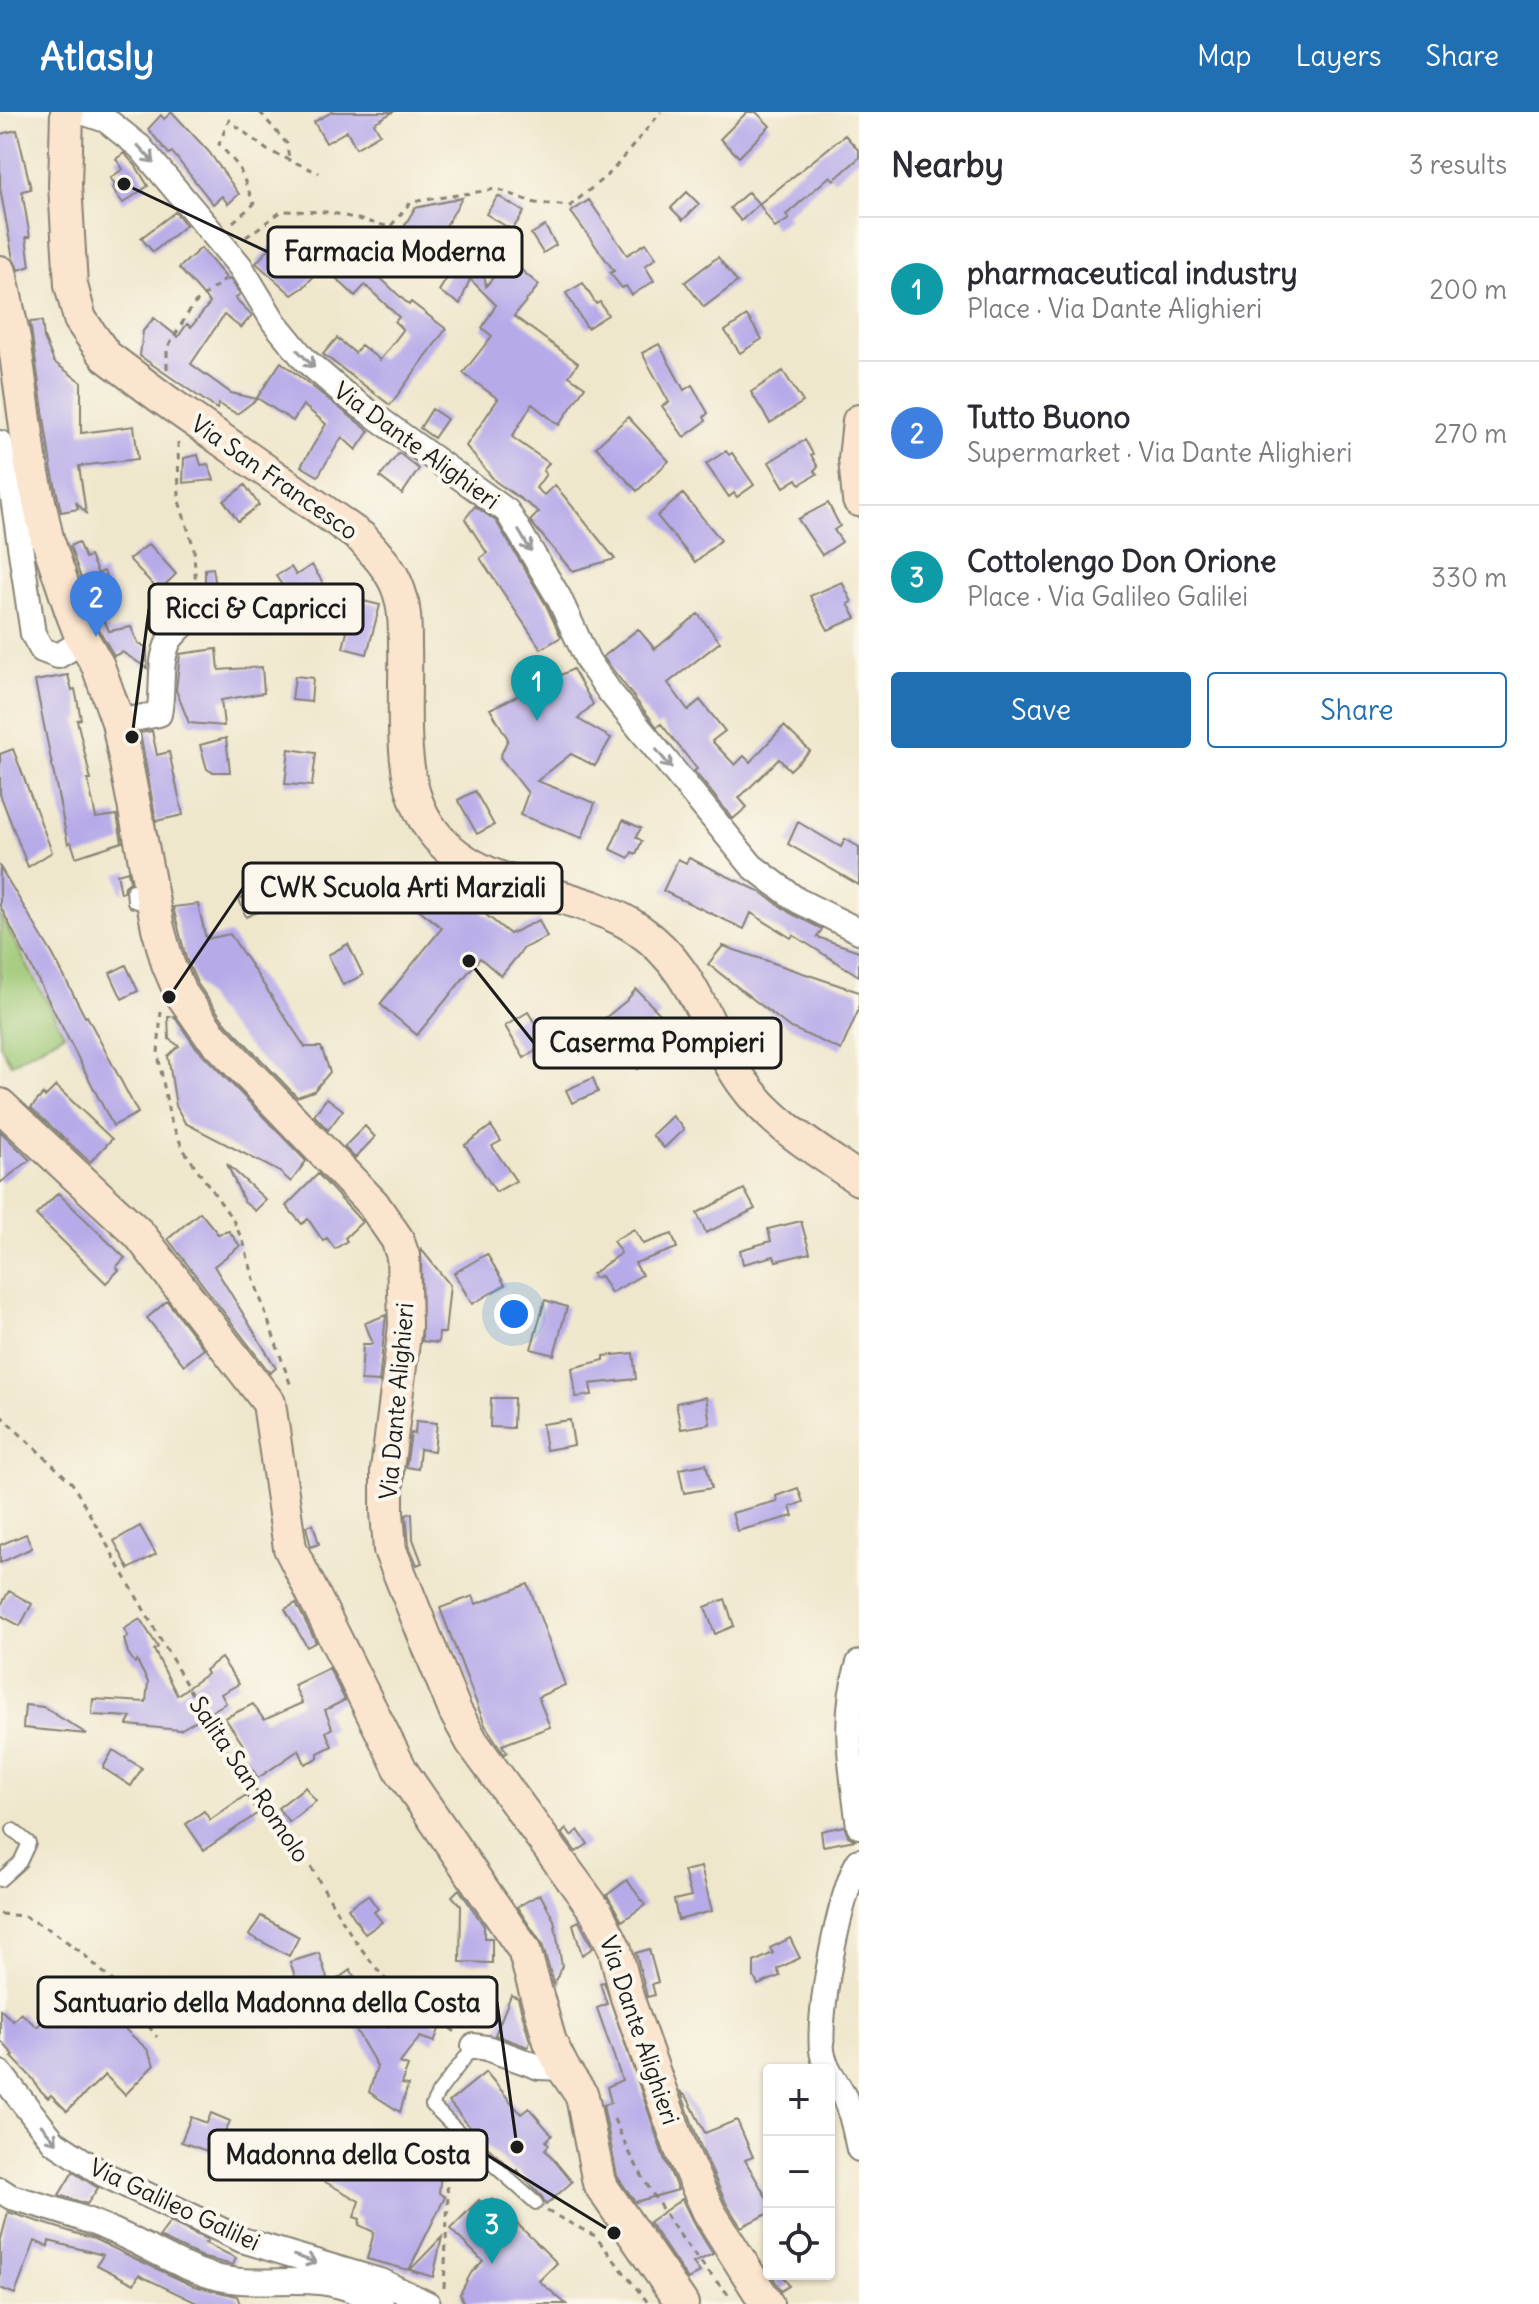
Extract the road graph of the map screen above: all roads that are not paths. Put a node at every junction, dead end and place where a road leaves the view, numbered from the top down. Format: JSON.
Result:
{"nodes":[{"id":1,"x":67,"y":112,"type":"edge"},
{"id":2,"x":82,"y":112,"type":"edge"},
{"id":3,"x":0,"y":272,"type":"edge"},
{"id":4,"x":859,"y":421,"type":"edge"},
{"id":5,"x":0,"y":443,"type":"edge"},
{"id":6,"x":859,"y":500,"type":"edge"},
{"id":7,"x":192,"y":616,"type":"road end"},
{"id":8,"x":81,"y":636,"type":"junction"},
{"id":9,"x":118,"y":722,"type":"junction"},
{"id":10,"x":859,"y":931,"type":"edge"},
{"id":11,"x":0,"y":1105,"type":"edge"},
{"id":12,"x":859,"y":1179,"type":"edge"},
{"id":13,"x":858,"y":1666,"type":"edge"},
{"id":14,"x":859,"y":1826,"type":"edge"},
{"id":15,"x":13,"y":1830,"type":"dead end"},
{"id":16,"x":859,"y":1861,"type":"edge"},
{"id":17,"x":0,"y":1880,"type":"edge"},
{"id":18,"x":474,"y":2046,"type":"joint"},
{"id":19,"x":563,"y":2068,"type":"junction"},
{"id":20,"x":0,"y":2073,"type":"edge"},
{"id":21,"x":859,"y":2149,"type":"edge"},
{"id":22,"x":0,"y":2190,"type":"edge"},
{"id":23,"x":536,"y":2203,"type":"road end"},
{"id":24,"x":436,"y":2299,"type":"edge"},
{"id":25,"x":381,"y":2304,"type":"edge"},
{"id":26,"x":682,"y":2304,"type":"edge"},
{"id":27,"x":767,"y":2304,"type":"edge"}],
"edges":[{"from":1,"to":12,"type":"street","name":"Via San Francesco"},
{"from":2,"to":10,"type":"street","name":"Via Dante Alighieri","one_way":true},
{"from":3,"to":8,"type":"street","name":"Via Dante Alighieri"},
{"from":4,"to":6,"type":"street"},
{"from":5,"to":8,"type":"street"},
{"from":7,"to":9,"type":"street"},
{"from":8,"to":9,"type":"street","name":"Via Dante Alighieri"},
{"from":9,"to":27,"type":"street","name":"Via Dante Alighieri"},
{"from":11,"to":19,"type":"street"},
{"from":13,"to":14,"type":"street"},
{"from":15,"to":17,"type":"lane"},
{"from":16,"to":21,"type":"street"},
{"from":18,"to":19,"type":"street"},
{"from":18,"to":23,"type":"lane"},
{"from":19,"to":26,"type":"street"},
{"from":20,"to":24,"type":"street","name":"Via Galileo Galilei","one_way":true},
{"from":22,"to":25,"type":"street"}]}
